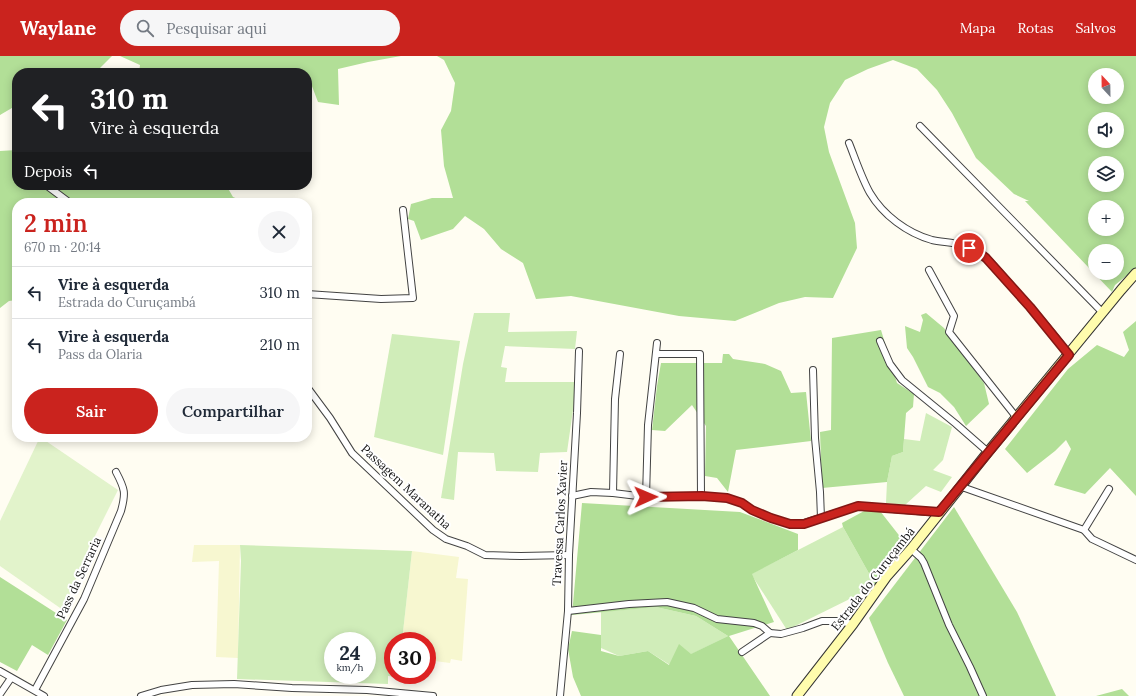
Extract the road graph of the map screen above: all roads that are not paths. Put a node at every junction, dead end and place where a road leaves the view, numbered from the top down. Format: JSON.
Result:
{"nodes":[{"id":1,"x":920,"y":126,"type":"dead end"},
{"id":2,"x":849,"y":142,"type":"dead end"},
{"id":3,"x":53,"y":190,"type":"edge"},
{"id":4,"x":63,"y":198,"type":"edge"},
{"id":5,"x":403,"y":210,"type":"dead end"},
{"id":6,"x":928,"y":270,"type":"dead end"},
{"id":7,"x":1136,"y":273,"type":"edge"},
{"id":8,"x":312,"y":294,"type":"edge"},
{"id":9,"x":1102,"y":313,"type":"junction"},
{"id":10,"x":880,"y":341,"type":"dead end"},
{"id":11,"x":657,"y":343,"type":"dead end"},
{"id":12,"x":579,"y":352,"type":"dead end"},
{"id":13,"x":620,"y":354,"type":"dead end"},
{"id":14,"x":656,"y":354,"type":"junction"},
{"id":15,"x":1069,"y":355,"type":"junction"},
{"id":16,"x":813,"y":370,"type":"dead end"},
{"id":17,"x":312,"y":395,"type":"edge"},
{"id":18,"x":1017,"y":418,"type":"junction"},
{"id":19,"x":988,"y":452,"type":"junction"},
{"id":20,"x":116,"y":472,"type":"dead end"},
{"id":21,"x":962,"y":486,"type":"junction"},
{"id":22,"x":1110,"y":489,"type":"dead end"},
{"id":23,"x":613,"y":493,"type":"junction"},
{"id":24,"x":572,"y":496,"type":"junction"},
{"id":25,"x":701,"y":496,"type":"junction"},
{"id":26,"x":646,"y":497,"type":"junction"},
{"id":27,"x":939,"y":512,"type":"junction"},
{"id":28,"x":821,"y":518,"type":"junction"},
{"id":29,"x":1084,"y":530,"type":"junction"},
{"id":30,"x":911,"y":549,"type":"junction"},
{"id":31,"x":568,"y":555,"type":"junction"},
{"id":32,"x":1136,"y":560,"type":"edge"},
{"id":33,"x":568,"y":611,"type":"junction"},
{"id":34,"x":853,"y":624,"type":"junction"},
{"id":35,"x":770,"y":633,"type":"junction"},
{"id":36,"x":742,"y":652,"type":"dead end"},
{"id":37,"x":0,"y":671,"type":"edge"},
{"id":38,"x":11,"y":678,"type":"junction"},
{"id":39,"x":301,"y":688,"type":"junction"},
{"id":40,"x":35,"y":690,"type":"junction"},
{"id":41,"x":0,"y":694,"type":"edge"},
{"id":42,"x":44,"y":696,"type":"edge"},
{"id":43,"x":141,"y":696,"type":"edge"},
{"id":44,"x":301,"y":696,"type":"edge"},
{"id":45,"x":433,"y":696,"type":"edge"},
{"id":46,"x":560,"y":696,"type":"edge"},
{"id":47,"x":797,"y":696,"type":"edge"},
{"id":48,"x":983,"y":696,"type":"edge"}],
"edges":[{"from":1,"to":9,"type":"street"},
{"from":2,"to":15,"type":"street"},
{"from":3,"to":4,"type":"street"},
{"from":5,"to":8,"type":"street"},
{"from":6,"to":18,"type":"street"},
{"from":7,"to":9,"type":"street","name":"Estrada do Curuçambá"},
{"from":9,"to":15,"type":"street","name":"Estrada do Curuçambá"},
{"from":10,"to":19,"type":"street"},
{"from":11,"to":14,"type":"street"},
{"from":12,"to":24,"type":"street","name":"Travessa Carlos Xavier"},
{"from":13,"to":23,"type":"street"},
{"from":14,"to":25,"type":"street"},
{"from":14,"to":26,"type":"street"},
{"from":15,"to":18,"type":"street","name":"Estrada do Curuçambá"},
{"from":16,"to":28,"type":"street"},
{"from":17,"to":31,"type":"street","name":"Passagem Maranatha"},
{"from":18,"to":19,"type":"street","name":"Estrada do Curuçambá"},
{"from":19,"to":21,"type":"street","name":"Estrada do Curuçambá"},
{"from":20,"to":40,"type":"street","name":"Pass da Serraria"},
{"from":21,"to":27,"type":"street","name":"Estrada do Curuçambá"},
{"from":21,"to":29,"type":"street"},
{"from":22,"to":29,"type":"street"},
{"from":23,"to":24,"type":"street"},
{"from":23,"to":26,"type":"street"},
{"from":24,"to":31,"type":"street","name":"Travessa Carlos Xavier"},
{"from":25,"to":26,"type":"street"},
{"from":25,"to":28,"type":"street"},
{"from":27,"to":28,"type":"street"},
{"from":27,"to":30,"type":"street","name":"Estrada do Curuçambá"},
{"from":29,"to":32,"type":"street"},
{"from":30,"to":34,"type":"street","name":"Estrada do Curuçambá"},
{"from":30,"to":48,"type":"street"},
{"from":31,"to":33,"type":"street","name":"Travessa Carlos Xavier"},
{"from":33,"to":35,"type":"street"},
{"from":33,"to":46,"type":"street","name":"Travessa Carlos Xavier"},
{"from":34,"to":35,"type":"street"},
{"from":34,"to":47,"type":"street","name":"Estrada do Curuçambá"},
{"from":35,"to":36,"type":"street"},
{"from":37,"to":38,"type":"street"},
{"from":38,"to":40,"type":"street"},
{"from":38,"to":41,"type":"street"},
{"from":39,"to":43,"type":"street"},
{"from":39,"to":44,"type":"street"},
{"from":39,"to":45,"type":"street"},
{"from":40,"to":42,"type":"street"}]}
